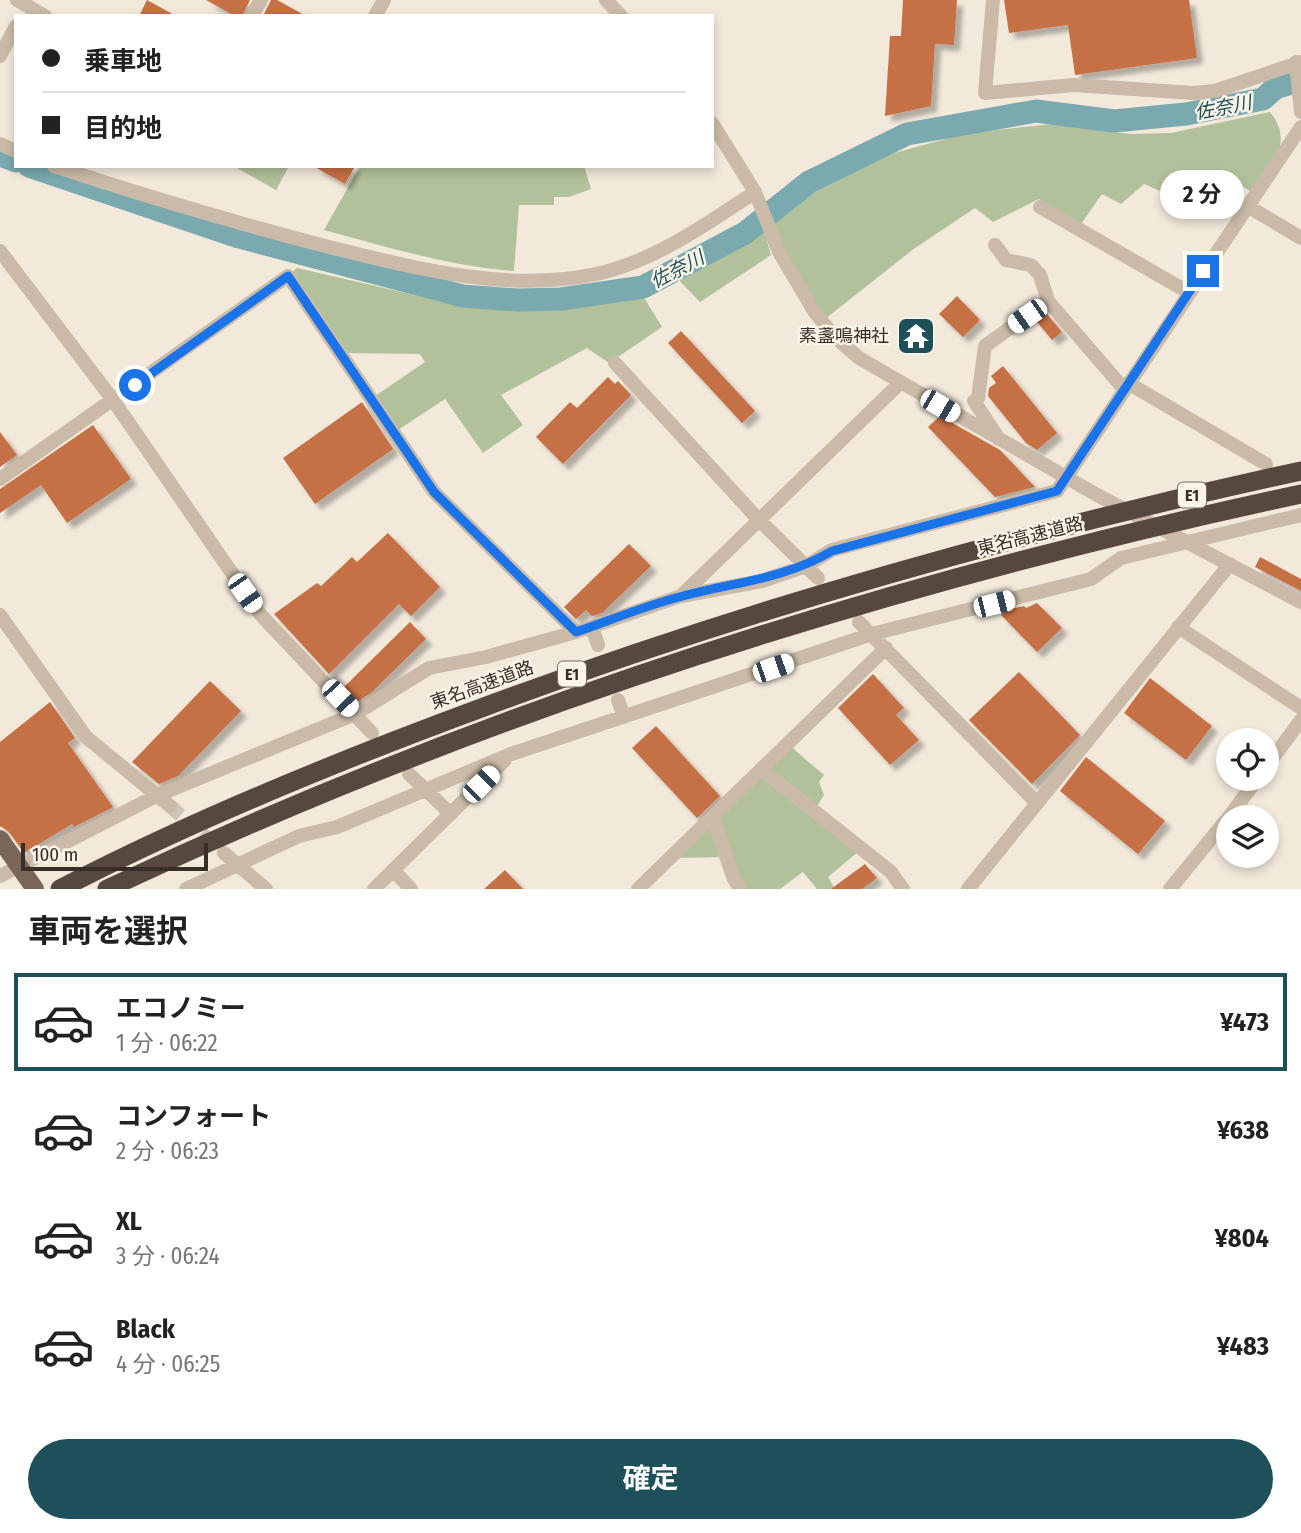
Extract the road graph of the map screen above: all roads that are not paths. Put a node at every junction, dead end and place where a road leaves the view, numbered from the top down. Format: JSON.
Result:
{"nodes":[{"id":1,"x":606,"y":0,"type":"edge"},
{"id":2,"x":993,"y":0,"type":"edge"},
{"id":3,"x":24,"y":5,"type":"edge"},
{"id":4,"x":41,"y":14,"type":"edge"},
{"id":5,"x":619,"y":14,"type":"edge"},
{"id":6,"x":14,"y":30,"type":"edge"},
{"id":7,"x":0,"y":56,"type":"edge"},
{"id":8,"x":1299,"y":62,"type":"edge"},
{"id":9,"x":1300,"y":106,"type":"edge"},
{"id":10,"x":714,"y":126,"type":"edge"},
{"id":11,"x":1301,"y":127,"type":"edge"},
{"id":12,"x":60,"y":168,"type":"edge"},
{"id":13,"x":755,"y":192,"type":"junction"},
{"id":14,"x":1040,"y":207,"type":"dead end"},
{"id":15,"x":1249,"y":207,"type":"junction"},
{"id":16,"x":1301,"y":238,"type":"edge"},
{"id":17,"x":995,"y":245,"type":"dead end"},
{"id":18,"x":0,"y":251,"type":"edge"},
{"id":19,"x":1188,"y":292,"type":"junction"},
{"id":20,"x":1048,"y":301,"type":"junction"},
{"id":21,"x":615,"y":363,"type":"dead end"},
{"id":22,"x":900,"y":383,"type":"junction"},
{"id":23,"x":1126,"y":386,"type":"junction"},
{"id":24,"x":113,"y":400,"type":"junction"},
{"id":25,"x":1001,"y":441,"type":"junction"},
{"id":26,"x":1266,"y":464,"type":"dead end"},
{"id":27,"x":1301,"y":471,"type":"edge"},
{"id":28,"x":1066,"y":476,"type":"junction"},
{"id":29,"x":0,"y":479,"type":"edge"},
{"id":30,"x":1301,"y":494,"type":"edge"},
{"id":31,"x":1301,"y":515,"type":"edge"},
{"id":32,"x":759,"y":520,"type":"junction"},
{"id":33,"x":1185,"y":542,"type":"junction"},
{"id":34,"x":1230,"y":564,"type":"junction"},
{"id":35,"x":806,"y":566,"type":"junction"},
{"id":36,"x":818,"y":578,"type":"dead end"},
{"id":37,"x":681,"y":596,"type":"junction"},
{"id":38,"x":1301,"y":602,"type":"edge"},
{"id":39,"x":0,"y":615,"type":"edge"},
{"id":40,"x":859,"y":622,"type":"dead end"},
{"id":41,"x":592,"y":627,"type":"junction"},
{"id":42,"x":1178,"y":628,"type":"junction"},
{"id":43,"x":576,"y":632,"type":"junction"},
{"id":44,"x":872,"y":634,"type":"junction"},
{"id":45,"x":598,"y":645,"type":"dead end"},
{"id":46,"x":886,"y":648,"type":"junction"},
{"id":47,"x":618,"y":699,"type":"dead end"},
{"id":48,"x":1301,"y":708,"type":"edge"},
{"id":49,"x":355,"y":714,"type":"junction"},
{"id":50,"x":624,"y":717,"type":"junction"},
{"id":51,"x":1301,"y":720,"type":"edge"},
{"id":52,"x":372,"y":733,"type":"dead end"},
{"id":53,"x":1279,"y":750,"type":"edge"},
{"id":54,"x":511,"y":754,"type":"junction"},
{"id":55,"x":761,"y":769,"type":"junction"},
{"id":56,"x":410,"y":774,"type":"dead end"},
{"id":57,"x":425,"y":788,"type":"junction"},
{"id":58,"x":156,"y":796,"type":"junction"},
{"id":59,"x":1035,"y":802,"type":"junction"},
{"id":60,"x":170,"y":806,"type":"tunnel mouth"},
{"id":61,"x":451,"y":814,"type":"junction"},
{"id":62,"x":713,"y":817,"type":"junction"},
{"id":63,"x":1216,"y":833,"type":"edge"},
{"id":64,"x":0,"y":839,"type":"edge"},
{"id":65,"x":230,"y":858,"type":"junction"},
{"id":66,"x":19,"y":866,"type":"junction"},
{"id":67,"x":393,"y":870,"type":"junction"},
{"id":68,"x":0,"y":876,"type":"edge"},
{"id":69,"x":35,"y":889,"type":"edge"},
{"id":70,"x":60,"y":889,"type":"edge"},
{"id":71,"x":107,"y":889,"type":"edge"},
{"id":72,"x":186,"y":889,"type":"edge"},
{"id":73,"x":265,"y":889,"type":"edge"},
{"id":74,"x":374,"y":889,"type":"edge"},
{"id":75,"x":411,"y":889,"type":"edge"},
{"id":76,"x":638,"y":889,"type":"edge"},
{"id":77,"x":740,"y":889,"type":"edge"},
{"id":78,"x":903,"y":889,"type":"edge"},
{"id":79,"x":968,"y":889,"type":"edge"},
{"id":80,"x":1170,"y":889,"type":"edge"}],
"edges":[{"from":1,"to":5,"type":"street"},
{"from":2,"to":8,"type":"street"},
{"from":3,"to":4,"type":"street"},
{"from":6,"to":7,"type":"street"},
{"from":8,"to":9,"type":"street"},
{"from":10,"to":13,"type":"street"},
{"from":11,"to":15,"type":"street"},
{"from":12,"to":13,"type":"street"},
{"from":13,"to":22,"type":"street"},
{"from":14,"to":19,"type":"street"},
{"from":15,"to":16,"type":"street"},
{"from":15,"to":19,"type":"street"},
{"from":17,"to":20,"type":"street"},
{"from":18,"to":24,"type":"street"},
{"from":19,"to":23,"type":"street"},
{"from":20,"to":23,"type":"street"},
{"from":20,"to":25,"type":"street"},
{"from":21,"to":32,"type":"street"},
{"from":22,"to":25,"type":"street"},
{"from":22,"to":32,"type":"street"},
{"from":23,"to":26,"type":"street"},
{"from":23,"to":28,"type":"street"},
{"from":24,"to":29,"type":"street"},
{"from":24,"to":43,"type":"street"},
{"from":24,"to":49,"type":"street"},
{"from":25,"to":28,"type":"street"},
{"from":27,"to":70,"type":"highway","name":"東名高速道路","number":"E1"},
{"from":28,"to":33,"type":"street"},
{"from":28,"to":35,"type":"street"},
{"from":30,"to":71,"type":"highway","name":"東名高速道路","number":"E1"},
{"from":31,"to":33,"type":"street"},
{"from":32,"to":35,"type":"street"},
{"from":32,"to":37,"type":"street"},
{"from":33,"to":34,"type":"street"},
{"from":33,"to":44,"type":"street"},
{"from":34,"to":38,"type":"street"},
{"from":34,"to":42,"type":"street"},
{"from":35,"to":36,"type":"street"},
{"from":35,"to":37,"type":"street"},
{"from":37,"to":41,"type":"street"},
{"from":39,"to":58,"type":"street"},
{"from":40,"to":44,"type":"street"},
{"from":41,"to":43,"type":"street"},
{"from":41,"to":45,"type":"street"},
{"from":42,"to":48,"type":"street"},
{"from":42,"to":59,"type":"street"},
{"from":43,"to":49,"type":"street"},
{"from":44,"to":46,"type":"street"},
{"from":44,"to":50,"type":"street"},
{"from":46,"to":55,"type":"street"},
{"from":46,"to":59,"type":"street"},
{"from":47,"to":50,"type":"street"},
{"from":49,"to":52,"type":"street"},
{"from":49,"to":58,"type":"street"},
{"from":50,"to":54,"type":"street"},
{"from":51,"to":53,"type":"street"},
{"from":54,"to":57,"type":"street"},
{"from":54,"to":61,"type":"street"},
{"from":55,"to":62,"type":"street"},
{"from":55,"to":78,"type":"street"},
{"from":56,"to":57,"type":"street"},
{"from":57,"to":61,"type":"street"},
{"from":57,"to":65,"type":"street"},
{"from":58,"to":60,"type":"street"},
{"from":58,"to":66,"type":"street"},
{"from":59,"to":79,"type":"street"},
{"from":61,"to":67,"type":"street"},
{"from":62,"to":76,"type":"street"},
{"from":62,"to":77,"type":"street"},
{"from":63,"to":80,"type":"street"},
{"from":64,"to":66,"type":"main road"},
{"from":65,"to":72,"type":"street"},
{"from":65,"to":73,"type":"street"},
{"from":66,"to":68,"type":"street"},
{"from":66,"to":69,"type":"main road"},
{"from":67,"to":74,"type":"street"},
{"from":67,"to":75,"type":"street"}]}
